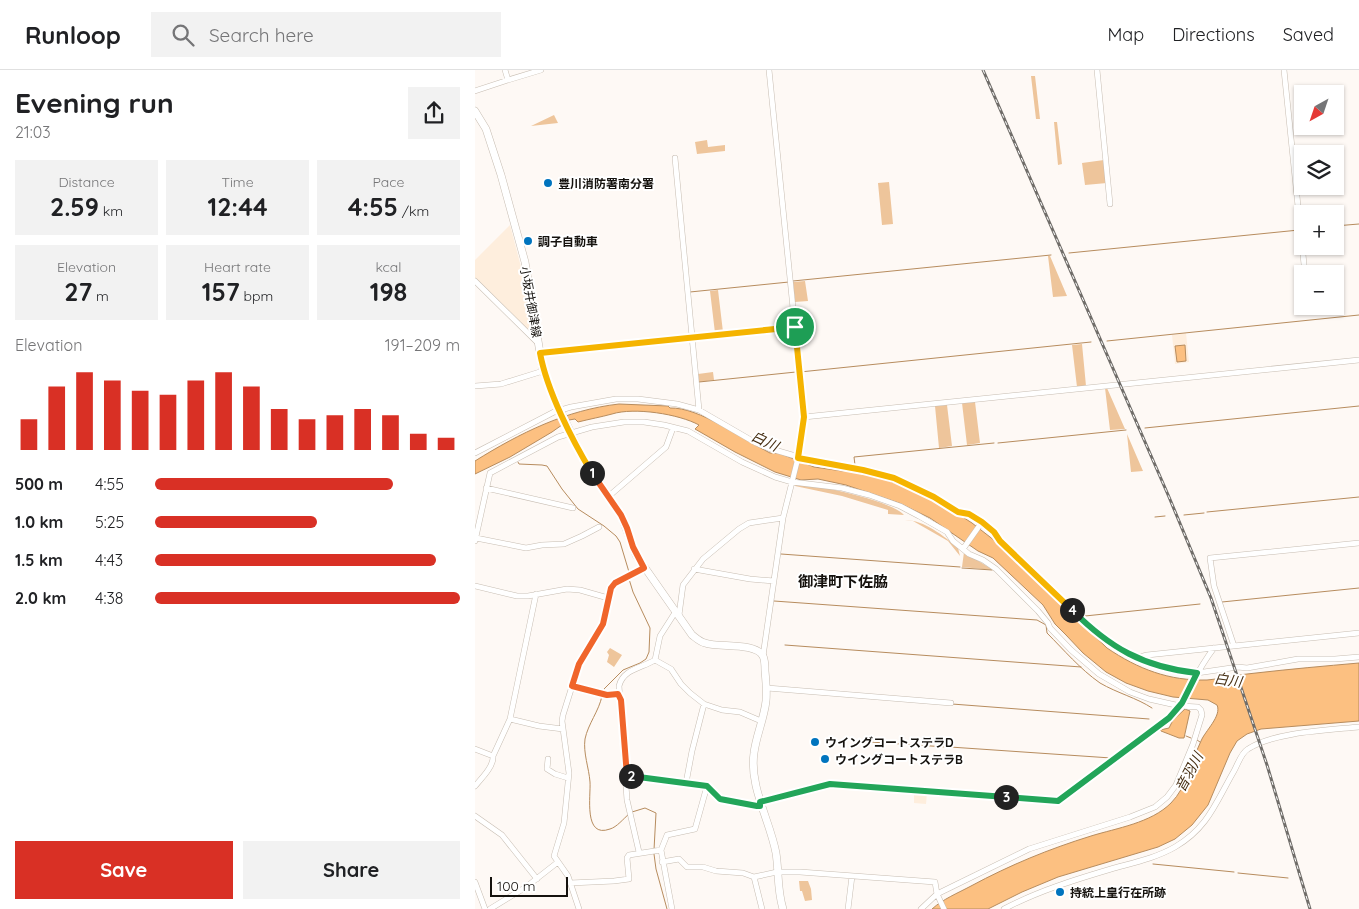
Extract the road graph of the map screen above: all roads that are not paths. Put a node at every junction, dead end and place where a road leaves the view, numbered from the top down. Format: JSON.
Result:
{"nodes":[{"id":1,"x":505,"y":70,"type":"edge"},
{"id":2,"x":541,"y":70,"type":"edge"},
{"id":3,"x":769,"y":70,"type":"edge"},
{"id":4,"x":1097,"y":70,"type":"edge"},
{"id":5,"x":1284,"y":70,"type":"edge"},
{"id":6,"x":509,"y":80,"type":"junction"},
{"id":7,"x":475,"y":91,"type":"edge"},
{"id":8,"x":475,"y":111,"type":"edge"},
{"id":9,"x":675,"y":158,"type":"dead end"},
{"id":10,"x":1110,"y":204,"type":"dead end"},
{"id":11,"x":1304,"y":265,"type":"edge"},
{"id":12,"x":475,"y":281,"type":"edge"},
{"id":13,"x":795,"y":327,"type":"junction"},
{"id":14,"x":693,"y":337,"type":"junction"},
{"id":15,"x":538,"y":343,"type":"junction"},
{"id":16,"x":540,"y":353,"type":"junction"},
{"id":17,"x":1359,"y":360,"type":"edge"},
{"id":18,"x":543,"y":371,"type":"junction"},
{"id":19,"x":475,"y":386,"type":"edge"},
{"id":20,"x":699,"y":410,"type":"junction"},
{"id":21,"x":561,"y":411,"type":"junction"},
{"id":22,"x":804,"y":417,"type":"junction"},
{"id":23,"x":673,"y":428,"type":"junction"},
{"id":24,"x":570,"y":432,"type":"junction"},
{"id":25,"x":475,"y":453,"type":"edge"},
{"id":26,"x":798,"y":458,"type":"junction"},
{"id":27,"x":792,"y":480,"type":"junction"},
{"id":28,"x":486,"y":488,"type":"junction"},
{"id":29,"x":609,"y":496,"type":"junction"},
{"id":30,"x":573,"y":508,"type":"dead end"},
{"id":31,"x":783,"y":518,"type":"junction"},
{"id":32,"x":982,"y":522,"type":"junction"},
{"id":33,"x":599,"y":526,"type":"dead end"},
{"id":34,"x":475,"y":539,"type":"edge"},
{"id":35,"x":1359,"y":543,"type":"edge"},
{"id":36,"x":963,"y":548,"type":"junction"},
{"id":37,"x":644,"y":568,"type":"junction"},
{"id":38,"x":694,"y":569,"type":"junction"},
{"id":39,"x":774,"y":581,"type":"junction"},
{"id":40,"x":475,"y":586,"type":"edge"},
{"id":41,"x":536,"y":594,"type":"junction"},
{"id":42,"x":608,"y":598,"type":"junction"},
{"id":43,"x":678,"y":613,"type":"junction"},
{"id":44,"x":1359,"y":633,"type":"edge"},
{"id":45,"x":1234,"y":646,"type":"junction"},
{"id":46,"x":1214,"y":648,"type":"junction"},
{"id":47,"x":763,"y":656,"type":"junction"},
{"id":48,"x":1359,"y":657,"type":"edge"},
{"id":49,"x":1136,"y":658,"type":"junction"},
{"id":50,"x":655,"y":660,"type":"junction"},
{"id":51,"x":1196,"y":674,"type":"junction"},
{"id":52,"x":572,"y":686,"type":"junction"},
{"id":53,"x":767,"y":688,"type":"junction"},
{"id":54,"x":618,"y":694,"type":"junction"},
{"id":55,"x":951,"y":702,"type":"dead end"},
{"id":56,"x":705,"y":704,"type":"junction"},
{"id":57,"x":1181,"y":704,"type":"junction"},
{"id":58,"x":510,"y":718,"type":"junction"},
{"id":59,"x":761,"y":722,"type":"junction"},
{"id":60,"x":1359,"y":727,"type":"edge"},
{"id":61,"x":563,"y":729,"type":"junction"},
{"id":62,"x":475,"y":749,"type":"edge"},
{"id":63,"x":493,"y":756,"type":"junction"},
{"id":64,"x":548,"y":759,"type":"dead end"},
{"id":65,"x":627,"y":776,"type":"junction"},
{"id":66,"x":568,"y":778,"type":"junction"},
{"id":67,"x":687,"y":783,"type":"junction"},
{"id":68,"x":475,"y":786,"type":"edge"},
{"id":69,"x":707,"y":786,"type":"junction"},
{"id":70,"x":760,"y":804,"type":"junction"},
{"id":71,"x":475,"y":816,"type":"edge"},
{"id":72,"x":659,"y":851,"type":"junction"},
{"id":73,"x":639,"y":852,"type":"junction"},
{"id":74,"x":558,"y":862,"type":"junction"},
{"id":75,"x":662,"y":862,"type":"junction"},
{"id":76,"x":777,"y":872,"type":"junction"},
{"id":77,"x":852,"y":876,"type":"junction"},
{"id":78,"x":754,"y":877,"type":"junction"},
{"id":79,"x":537,"y":879,"type":"junction"},
{"id":80,"x":475,"y":882,"type":"edge"},
{"id":81,"x":570,"y":883,"type":"junction"},
{"id":82,"x":938,"y":895,"type":"junction"},
{"id":83,"x":485,"y":909,"type":"edge"},
{"id":84,"x":490,"y":909,"type":"edge"},
{"id":85,"x":579,"y":909,"type":"edge"},
{"id":86,"x":672,"y":909,"type":"edge"},
{"id":87,"x":762,"y":909,"type":"edge"},
{"id":88,"x":783,"y":909,"type":"edge"},
{"id":89,"x":849,"y":909,"type":"edge"},
{"id":90,"x":921,"y":909,"type":"edge"},
{"id":91,"x":944,"y":909,"type":"edge"},
{"id":92,"x":1004,"y":909,"type":"edge"}],
"edges":[{"from":1,"to":6,"type":"street"},
{"from":2,"to":6,"type":"street"},
{"from":3,"to":13,"type":"street"},
{"from":4,"to":10,"type":"street"},
{"from":5,"to":11,"type":"street"},
{"from":6,"to":7,"type":"street"},
{"from":8,"to":15,"type":"main road","name":"小坂井御津線"},
{"from":9,"to":14,"type":"street"},
{"from":12,"to":15,"type":"street"},
{"from":13,"to":14,"type":"street"},
{"from":13,"to":22,"type":"street"},
{"from":14,"to":16,"type":"street"},
{"from":14,"to":20,"type":"street"},
{"from":15,"to":16,"type":"main road","name":"小坂井御津線"},
{"from":16,"to":18,"type":"main road","name":"小坂井御津線"},
{"from":17,"to":22,"type":"street"},
{"from":18,"to":19,"type":"street"},
{"from":18,"to":21,"type":"main road","name":"小坂井御津線"},
{"from":20,"to":21,"type":"street"},
{"from":20,"to":26,"type":"street"},
{"from":21,"to":24,"type":"main road","name":"小坂井御津線"},
{"from":21,"to":25,"type":"street"},
{"from":22,"to":26,"type":"street"},
{"from":23,"to":24,"type":"street"},
{"from":23,"to":27,"type":"street"},
{"from":23,"to":29,"type":"street"},
{"from":24,"to":28,"type":"street"},
{"from":24,"to":29,"type":"main road","name":"小坂井御津線"},
{"from":26,"to":27,"type":"street"},
{"from":26,"to":32,"type":"street"},
{"from":27,"to":31,"type":"street"},
{"from":27,"to":36,"type":"street"},
{"from":28,"to":30,"type":"street"},
{"from":28,"to":34,"type":"street"},
{"from":29,"to":37,"type":"main road","name":"小坂井御津線"},
{"from":31,"to":38,"type":"street"},
{"from":31,"to":39,"type":"street"},
{"from":32,"to":36,"type":"street"},
{"from":32,"to":49,"type":"street"},
{"from":33,"to":34,"type":"street"},
{"from":35,"to":45,"type":"street"},
{"from":36,"to":57,"type":"street"},
{"from":37,"to":42,"type":"street"},
{"from":37,"to":43,"type":"main road","name":"小坂井御津線"},
{"from":38,"to":39,"type":"street"},
{"from":38,"to":43,"type":"street"},
{"from":39,"to":47,"type":"street"},
{"from":40,"to":41,"type":"street"},
{"from":41,"to":42,"type":"street"},
{"from":41,"to":58,"type":"street"},
{"from":42,"to":52,"type":"street"},
{"from":43,"to":47,"type":"main road","name":"小坂井御津線"},
{"from":43,"to":50,"type":"street"},
{"from":44,"to":45,"type":"street"},
{"from":45,"to":46,"type":"street"},
{"from":46,"to":49,"type":"street"},
{"from":46,"to":51,"type":"street"},
{"from":47,"to":53,"type":"main road"},
{"from":48,"to":51,"type":"street"},
{"from":49,"to":51,"type":"street"},
{"from":50,"to":54,"type":"street"},
{"from":50,"to":56,"type":"street"},
{"from":51,"to":57,"type":"street"},
{"from":52,"to":54,"type":"street"},
{"from":52,"to":61,"type":"street"},
{"from":53,"to":55,"type":"street"},
{"from":53,"to":59,"type":"main road"},
{"from":54,"to":65,"type":"street"},
{"from":56,"to":59,"type":"street"},
{"from":56,"to":67,"type":"street"},
{"from":57,"to":70,"type":"street"},
{"from":57,"to":82,"type":"street"},
{"from":58,"to":61,"type":"street"},
{"from":58,"to":63,"type":"street"},
{"from":59,"to":70,"type":"main road"},
{"from":60,"to":92,"type":"street"},
{"from":61,"to":66,"type":"street"},
{"from":62,"to":63,"type":"street"},
{"from":63,"to":68,"type":"street"},
{"from":64,"to":66,"type":"street"},
{"from":65,"to":67,"type":"street"},
{"from":65,"to":73,"type":"street"},
{"from":66,"to":74,"type":"street"},
{"from":67,"to":69,"type":"street"},
{"from":69,"to":70,"type":"street"},
{"from":69,"to":72,"type":"street"},
{"from":70,"to":76,"type":"main road"},
{"from":71,"to":79,"type":"street"},
{"from":72,"to":73,"type":"street"},
{"from":72,"to":75,"type":"street"},
{"from":73,"to":81,"type":"street"},
{"from":74,"to":79,"type":"street"},
{"from":74,"to":81,"type":"street"},
{"from":75,"to":78,"type":"street"},
{"from":75,"to":86,"type":"street"},
{"from":76,"to":77,"type":"street"},
{"from":76,"to":78,"type":"street"},
{"from":76,"to":88,"type":"main road"},
{"from":77,"to":82,"type":"street"},
{"from":77,"to":89,"type":"street"},
{"from":78,"to":87,"type":"street"},
{"from":79,"to":84,"type":"street"},
{"from":80,"to":83,"type":"street"},
{"from":81,"to":85,"type":"street"},
{"from":82,"to":90,"type":"street"},
{"from":82,"to":91,"type":"street"}]}
